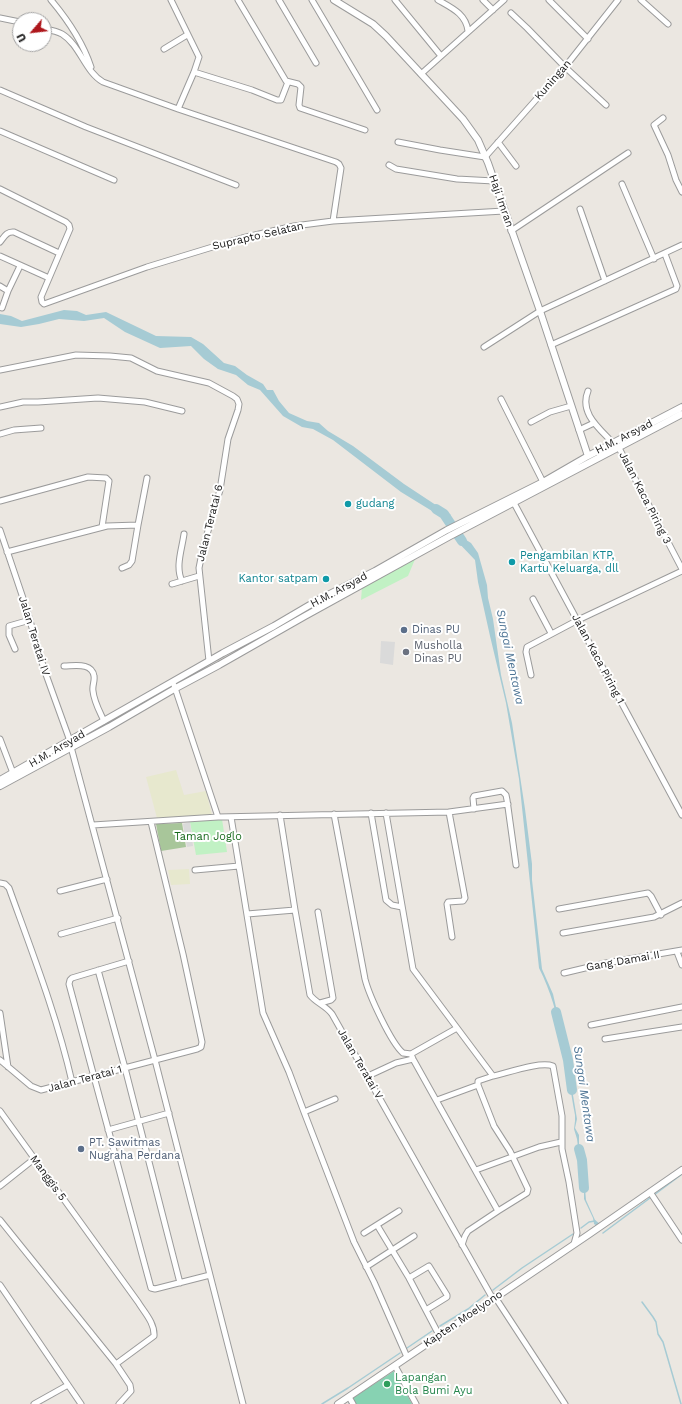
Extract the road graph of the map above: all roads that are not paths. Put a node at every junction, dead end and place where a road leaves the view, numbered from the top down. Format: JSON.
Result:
{"nodes":[{"id":1,"x":51,"y":0,"type":"edge"},
{"id":2,"x":171,"y":0,"type":"edge"},
{"id":3,"x":238,"y":0,"type":"edge"},
{"id":4,"x":279,"y":0,"type":"edge"},
{"id":5,"x":312,"y":0,"type":"edge"},
{"id":6,"x":334,"y":0,"type":"edge"},
{"id":7,"x":395,"y":0,"type":"edge"},
{"id":8,"x":438,"y":0,"type":"edge"},
{"id":9,"x":483,"y":0,"type":"edge"},
{"id":10,"x":504,"y":0,"type":"edge"},
{"id":11,"x":549,"y":0,"type":"edge"},
{"id":12,"x":618,"y":0,"type":"edge"},
{"id":13,"x":641,"y":0,"type":"edge"},
{"id":14,"x":493,"y":10,"type":"junction"},
{"id":15,"x":511,"y":13,"type":"dead end"},
{"id":16,"x":0,"y":18,"type":"edge"},
{"id":17,"x":12,"y":20,"type":"edge"},
{"id":18,"x":668,"y":24,"type":"dead end"},
{"id":19,"x":52,"y":31,"type":"edge"},
{"id":20,"x":468,"y":32,"type":"junction"},
{"id":21,"x":187,"y":35,"type":"junction"},
{"id":22,"x":588,"y":38,"type":"junction"},
{"id":23,"x":164,"y":49,"type":"dead end"},
{"id":24,"x":441,"y":56,"type":"junction"},
{"id":25,"x":316,"y":63,"type":"dead end"},
{"id":26,"x":565,"y":67,"type":"junction"},
{"id":27,"x":91,"y":71,"type":"junction"},
{"id":28,"x":194,"y":72,"type":"junction"},
{"id":29,"x":421,"y":74,"type":"junction"},
{"id":30,"x":288,"y":82,"type":"junction"},
{"id":31,"x":0,"y":90,"type":"edge"},
{"id":32,"x":606,"y":105,"type":"dead end"},
{"id":33,"x":178,"y":110,"type":"junction"},
{"id":34,"x":377,"y":110,"type":"dead end"},
{"id":35,"x":663,"y":118,"type":"dead end"},
{"id":36,"x":365,"y":130,"type":"dead end"},
{"id":37,"x":0,"y":131,"type":"edge"},
{"id":38,"x":398,"y":142,"type":"dead end"},
{"id":39,"x":498,"y":142,"type":"junction"},
{"id":40,"x":628,"y":153,"type":"dead end"},
{"id":41,"x":485,"y":157,"type":"junction"},
{"id":42,"x":389,"y":165,"type":"dead end"},
{"id":43,"x":516,"y":166,"type":"dead end"},
{"id":44,"x":114,"y":180,"type":"dead end"},
{"id":45,"x":494,"y":181,"type":"junction"},
{"id":46,"x":622,"y":184,"type":"dead end"},
{"id":47,"x":236,"y":185,"type":"dead end"},
{"id":48,"x":0,"y":189,"type":"edge"},
{"id":49,"x":682,"y":192,"type":"edge"},
{"id":50,"x":580,"y":209,"type":"dead end"},
{"id":51,"x":504,"y":210,"type":"junction"},
{"id":52,"x":333,"y":221,"type":"junction"},
{"id":53,"x":511,"y":231,"type":"junction"},
{"id":54,"x":0,"y":242,"type":"edge"},
{"id":55,"x":682,"y":246,"type":"edge"},
{"id":56,"x":59,"y":253,"type":"junction"},
{"id":57,"x":665,"y":254,"type":"junction"},
{"id":58,"x":0,"y":256,"type":"edge"},
{"id":59,"x":654,"y":259,"type":"junction"},
{"id":60,"x":20,"y":266,"type":"junction"},
{"id":61,"x":49,"y":278,"type":"junction"},
{"id":62,"x":605,"y":281,"type":"junction"},
{"id":63,"x":0,"y":286,"type":"edge"},
{"id":64,"x":8,"y":291,"type":"junction"},
{"id":65,"x":2,"y":308,"type":"dead end"},
{"id":66,"x":540,"y":311,"type":"junction"},
{"id":67,"x":551,"y":346,"type":"junction"},
{"id":68,"x":484,"y":347,"type":"dead end"},
{"id":69,"x":0,"y":370,"type":"edge"},
{"id":70,"x":588,"y":391,"type":"dead end"},
{"id":71,"x":500,"y":399,"type":"dead end"},
{"id":72,"x":571,"y":406,"type":"junction"},
{"id":73,"x":0,"y":407,"type":"edge"},
{"id":74,"x":682,"y":407,"type":"edge"},
{"id":75,"x":182,"y":411,"type":"dead end"},
{"id":76,"x":682,"y":414,"type":"edge"},
{"id":77,"x":668,"y":418,"type":"junction"},
{"id":78,"x":531,"y":422,"type":"dead end"},
{"id":79,"x":594,"y":423,"type":"junction"},
{"id":80,"x":41,"y":428,"type":"dead end"},
{"id":81,"x":579,"y":430,"type":"junction"},
{"id":82,"x":0,"y":434,"type":"edge"},
{"id":83,"x":613,"y":443,"type":"junction"},
{"id":84,"x":619,"y":448,"type":"junction"},
{"id":85,"x":588,"y":456,"type":"junction"},
{"id":86,"x":147,"y":478,"type":"dead end"},
{"id":87,"x":543,"y":482,"type":"junction"},
{"id":88,"x":0,"y":501,"type":"edge"},
{"id":89,"x":514,"y":503,"type":"junction"},
{"id":90,"x":138,"y":525,"type":"junction"},
{"id":91,"x":102,"y":527,"type":"junction"},
{"id":92,"x":460,"y":528,"type":"junction"},
{"id":93,"x":0,"y":530,"type":"edge"},
{"id":94,"x":449,"y":533,"type":"junction"},
{"id":95,"x":184,"y":534,"type":"dead end"},
{"id":96,"x":7,"y":552,"type":"junction"},
{"id":97,"x":122,"y":568,"type":"dead end"},
{"id":98,"x":682,"y":570,"type":"edge"},
{"id":99,"x":199,"y":576,"type":"junction"},
{"id":100,"x":182,"y":581,"type":"junction"},
{"id":101,"x":172,"y":584,"type":"dead end"},
{"id":102,"x":533,"y":599,"type":"dead end"},
{"id":103,"x":30,"y":620,"type":"junction"},
{"id":104,"x":578,"y":620,"type":"junction"},
{"id":105,"x":551,"y":633,"type":"junction"},
{"id":106,"x":15,"y":649,"type":"dead end"},
{"id":107,"x":209,"y":661,"type":"junction"},
{"id":108,"x":64,"y":666,"type":"dead end"},
{"id":109,"x":532,"y":675,"type":"dead end"},
{"id":110,"x":174,"y":685,"type":"junction"},
{"id":111,"x":104,"y":722,"type":"junction"},
{"id":112,"x":0,"y":738,"type":"edge"},
{"id":113,"x":70,"y":744,"type":"junction"},
{"id":114,"x":13,"y":773,"type":"junction"},
{"id":115,"x":0,"y":780,"type":"edge"},
{"id":116,"x":0,"y":786,"type":"edge"},
{"id":117,"x":508,"y":804,"type":"junction"},
{"id":118,"x":474,"y":808,"type":"junction"},
{"id":119,"x":449,"y":812,"type":"junction"},
{"id":120,"x":371,"y":813,"type":"junction"},
{"id":121,"x":386,"y":813,"type":"junction"},
{"id":122,"x":334,"y":814,"type":"junction"},
{"id":123,"x":280,"y":815,"type":"junction"},
{"id":124,"x":682,"y":815,"type":"edge"},
{"id":125,"x":218,"y":817,"type":"junction"},
{"id":126,"x":231,"y":817,"type":"junction"},
{"id":127,"x":151,"y":822,"type":"junction"},
{"id":128,"x":93,"y":825,"type":"junction"},
{"id":129,"x":516,"y":864,"type":"dead end"},
{"id":130,"x":239,"y":866,"type":"junction"},
{"id":131,"x":196,"y":870,"type":"dead end"},
{"id":132,"x":108,"y":879,"type":"junction"},
{"id":133,"x":0,"y":883,"type":"edge"},
{"id":134,"x":60,"y":892,"type":"dead end"},
{"id":135,"x":682,"y":903,"type":"edge"},
{"id":136,"x":402,"y":906,"type":"junction"},
{"id":137,"x":559,"y":909,"type":"dead end"},
{"id":138,"x":295,"y":910,"type":"junction"},
{"id":139,"x":318,"y":912,"type":"dead end"},
{"id":140,"x":246,"y":914,"type":"junction"},
{"id":141,"x":661,"y":915,"type":"junction"},
{"id":142,"x":118,"y":918,"type":"junction"},
{"id":143,"x":563,"y":932,"type":"dead end"},
{"id":144,"x":61,"y":934,"type":"dead end"},
{"id":145,"x":452,"y":937,"type":"dead end"},
{"id":146,"x":680,"y":951,"type":"edge"},
{"id":147,"x":129,"y":961,"type":"junction"},
{"id":148,"x":682,"y":965,"type":"edge"},
{"id":149,"x":98,"y":970,"type":"junction"},
{"id":150,"x":564,"y":972,"type":"dead end"},
{"id":151,"x":320,"y":1003,"type":"junction"},
{"id":152,"x":682,"y":1007,"type":"edge"},
{"id":153,"x":0,"y":1013,"type":"edge"},
{"id":154,"x":591,"y":1025,"type":"dead end"},
{"id":155,"x":682,"y":1027,"type":"edge"},
{"id":156,"x":457,"y":1028,"type":"junction"},
{"id":157,"x":605,"y":1039,"type":"dead end"},
{"id":158,"x":412,"y":1056,"type":"junction"},
{"id":159,"x":0,"y":1060,"type":"edge"},
{"id":160,"x":155,"y":1060,"type":"junction"},
{"id":161,"x":8,"y":1067,"type":"junction"},
{"id":162,"x":125,"y":1068,"type":"junction"},
{"id":163,"x":94,"y":1076,"type":"junction"},
{"id":164,"x":368,"y":1076,"type":"junction"},
{"id":165,"x":493,"y":1076,"type":"junction"},
{"id":166,"x":72,"y":1082,"type":"junction"},
{"id":167,"x":478,"y":1086,"type":"junction"},
{"id":168,"x":335,"y":1099,"type":"dead end"},
{"id":169,"x":437,"y":1100,"type":"junction"},
{"id":170,"x":0,"y":1111,"type":"edge"},
{"id":171,"x":304,"y":1112,"type":"junction"},
{"id":172,"x":169,"y":1114,"type":"junction"},
{"id":173,"x":138,"y":1122,"type":"junction"},
{"id":174,"x":108,"y":1130,"type":"junction"},
{"id":175,"x":562,"y":1142,"type":"junction"},
{"id":176,"x":513,"y":1157,"type":"junction"},
{"id":177,"x":34,"y":1158,"type":"junction"},
{"id":178,"x":476,"y":1170,"type":"junction"},
{"id":179,"x":682,"y":1170,"type":"edge"},
{"id":180,"x":0,"y":1178,"type":"edge"},
{"id":181,"x":2,"y":1184,"type":"edge"},
{"id":182,"x":650,"y":1192,"type":"junction"},
{"id":183,"x":399,"y":1211,"type":"dead end"},
{"id":184,"x":498,"y":1211,"type":"junction"},
{"id":185,"x":0,"y":1220,"type":"edge"},
{"id":186,"x":377,"y":1225,"type":"junction"},
{"id":187,"x":364,"y":1233,"type":"dead end"},
{"id":188,"x":414,"y":1236,"type":"dead end"},
{"id":189,"x":682,"y":1240,"type":"edge"},
{"id":190,"x":574,"y":1244,"type":"junction"},
{"id":191,"x":462,"y":1245,"type":"junction"},
{"id":192,"x":392,"y":1250,"type":"junction"},
{"id":193,"x":366,"y":1267,"type":"junction"},
{"id":194,"x":210,"y":1275,"type":"junction"},
{"id":195,"x":409,"y":1278,"type":"junction"},
{"id":196,"x":180,"y":1283,"type":"junction"},
{"id":197,"x":0,"y":1285,"type":"edge"},
{"id":198,"x":494,"y":1298,"type":"junction"},
{"id":199,"x":426,"y":1310,"type":"junction"},
{"id":200,"x":440,"y":1335,"type":"junction"},
{"id":201,"x":407,"y":1357,"type":"junction"},
{"id":202,"x":116,"y":1364,"type":"junction"},
{"id":203,"x":394,"y":1366,"type":"junction"},
{"id":204,"x":68,"y":1386,"type":"junction"},
{"id":205,"x":349,"y":1397,"type":"junction"},
{"id":206,"x":34,"y":1404,"type":"edge"},
{"id":207,"x":81,"y":1404,"type":"edge"},
{"id":208,"x":119,"y":1404,"type":"edge"},
{"id":209,"x":243,"y":1404,"type":"edge"},
{"id":210,"x":338,"y":1404,"type":"edge"},
{"id":211,"x":353,"y":1404,"type":"edge"},
{"id":212,"x":416,"y":1404,"type":"edge"},
{"id":213,"x":565,"y":1404,"type":"edge"}],
"edges":[{"from":1,"to":27,"type":"street"},
{"from":2,"to":21,"type":"street"},
{"from":3,"to":30,"type":"street"},
{"from":4,"to":25,"type":"street"},
{"from":5,"to":34,"type":"street"},
{"from":6,"to":29,"type":"street","name":"Haji Imran"},
{"from":7,"to":24,"type":"street"},
{"from":8,"to":20,"type":"street"},
{"from":9,"to":14,"type":"street"},
{"from":10,"to":14,"type":"street"},
{"from":11,"to":22,"type":"street"},
{"from":12,"to":22,"type":"street","name":"Kuningan"},
{"from":13,"to":18,"type":"street"},
{"from":14,"to":20,"type":"street"},
{"from":15,"to":26,"type":"street"},
{"from":16,"to":17,"type":"street"},
{"from":19,"to":27,"type":"street"},
{"from":20,"to":24,"type":"street"},
{"from":21,"to":23,"type":"street"},
{"from":21,"to":28,"type":"street"},
{"from":22,"to":26,"type":"street","name":"Kuningan"},
{"from":24,"to":29,"type":"street"},
{"from":26,"to":32,"type":"street"},
{"from":26,"to":39,"type":"street","name":"Kuningan"},
{"from":27,"to":33,"type":"street"},
{"from":28,"to":30,"type":"street"},
{"from":28,"to":33,"type":"street"},
{"from":29,"to":41,"type":"street","name":"Haji Imran"},
{"from":30,"to":36,"type":"street"},
{"from":31,"to":47,"type":"street"},
{"from":33,"to":52,"type":"street"},
{"from":35,"to":49,"type":"street"},
{"from":37,"to":44,"type":"street"},
{"from":38,"to":41,"type":"street"},
{"from":39,"to":41,"type":"street","name":"Kuningan"},
{"from":39,"to":43,"type":"street"},
{"from":40,"to":53,"type":"street"},
{"from":41,"to":45,"type":"street","name":"Haji Imran"},
{"from":42,"to":45,"type":"street"},
{"from":45,"to":51,"type":"street","name":"Haji Imran"},
{"from":46,"to":59,"type":"street"},
{"from":48,"to":56,"type":"street"},
{"from":50,"to":62,"type":"street"},
{"from":51,"to":52,"type":"street","name":"Suprapto Selatan"},
{"from":51,"to":53,"type":"street","name":"Haji Imran"},
{"from":52,"to":61,"type":"street","name":"Suprapto Selatan"},
{"from":53,"to":66,"type":"street","name":"Haji Imran"},
{"from":54,"to":56,"type":"street"},
{"from":55,"to":57,"type":"street"},
{"from":56,"to":61,"type":"street"},
{"from":57,"to":59,"type":"street"},
{"from":57,"to":67,"type":"street"},
{"from":58,"to":60,"type":"street"},
{"from":59,"to":62,"type":"street"},
{"from":60,"to":61,"type":"street"},
{"from":60,"to":64,"type":"street"},
{"from":62,"to":66,"type":"street"},
{"from":63,"to":64,"type":"street"},
{"from":64,"to":65,"type":"street"},
{"from":66,"to":67,"type":"street","name":"Haji Imran"},
{"from":66,"to":68,"type":"street"},
{"from":67,"to":72,"type":"street","name":"Haji Imran"},
{"from":69,"to":99,"type":"street","name":"Jalan Teratai 6"},
{"from":70,"to":79,"type":"street"},
{"from":71,"to":87,"type":"street"},
{"from":72,"to":78,"type":"street"},
{"from":72,"to":81,"type":"street","name":"Haji Imran"},
{"from":73,"to":75,"type":"street"},
{"from":74,"to":77,"type":"street","name":"H.M. Arsyad"},
{"from":76,"to":77,"type":"street","name":"H.M. Arsyad"},
{"from":77,"to":83,"type":"street","name":"H.M. Arsyad"},
{"from":77,"to":84,"type":"street","name":"H.M. Arsyad"},
{"from":79,"to":81,"type":"street"},
{"from":79,"to":83,"type":"street"},
{"from":80,"to":82,"type":"street"},
{"from":81,"to":85,"type":"street","name":"Haji Imran"},
{"from":83,"to":85,"type":"street","name":"H.M. Arsyad"},
{"from":84,"to":89,"type":"street","name":"H.M. Arsyad"},
{"from":84,"to":98,"type":"street","name":"Jalan Kaca Piring 3"},
{"from":85,"to":87,"type":"street","name":"H.M. Arsyad"},
{"from":86,"to":90,"type":"street"},
{"from":87,"to":92,"type":"street","name":"H.M. Arsyad"},
{"from":88,"to":91,"type":"street"},
{"from":89,"to":92,"type":"street","name":"H.M. Arsyad"},
{"from":89,"to":104,"type":"street","name":"Jalan Kaca Piring 1"},
{"from":90,"to":91,"type":"street"},
{"from":90,"to":97,"type":"street"},
{"from":91,"to":96,"type":"street"},
{"from":92,"to":94,"type":"street","name":"H.M. Arsyad"},
{"from":93,"to":96,"type":"street","name":"Jalan Teratai IV"},
{"from":94,"to":107,"type":"street","name":"H.M. Arsyad"},
{"from":94,"to":110,"type":"street","name":"H.M. Arsyad"},
{"from":95,"to":100,"type":"street"},
{"from":96,"to":103,"type":"street","name":"Jalan Teratai IV"},
{"from":98,"to":104,"type":"street"},
{"from":99,"to":100,"type":"street"},
{"from":99,"to":107,"type":"street","name":"Jalan Teratai 6"},
{"from":100,"to":101,"type":"street"},
{"from":102,"to":105,"type":"street"},
{"from":103,"to":106,"type":"street"},
{"from":103,"to":113,"type":"street","name":"Jalan Teratai IV"},
{"from":104,"to":105,"type":"street"},
{"from":104,"to":124,"type":"street","name":"Jalan Kaca Piring 1"},
{"from":105,"to":109,"type":"street"},
{"from":107,"to":110,"type":"street","name":"H.M. Arsyad"},
{"from":108,"to":111,"type":"street"},
{"from":110,"to":111,"type":"street","name":"H.M. Arsyad"},
{"from":110,"to":113,"type":"street","name":"H.M. Arsyad"},
{"from":110,"to":125,"type":"street"},
{"from":111,"to":113,"type":"street","name":"H.M. Arsyad"},
{"from":112,"to":114,"type":"street"},
{"from":113,"to":114,"type":"street","name":"H.M. Arsyad"},
{"from":113,"to":116,"type":"street","name":"H.M. Arsyad"},
{"from":113,"to":128,"type":"street","name":"Jalan Teratai IV"},
{"from":114,"to":115,"type":"street","name":"H.M. Arsyad"},
{"from":117,"to":118,"type":"street"},
{"from":117,"to":118,"type":"street"},
{"from":117,"to":129,"type":"street"},
{"from":118,"to":119,"type":"street"},
{"from":119,"to":121,"type":"street"},
{"from":119,"to":145,"type":"street"},
{"from":120,"to":121,"type":"street"},
{"from":120,"to":122,"type":"street"},
{"from":120,"to":136,"type":"street"},
{"from":121,"to":136,"type":"street"},
{"from":122,"to":123,"type":"street"},
{"from":122,"to":158,"type":"street"},
{"from":123,"to":126,"type":"street"},
{"from":123,"to":138,"type":"street","name":"Jalan Teratai V"},
{"from":125,"to":126,"type":"street"},
{"from":125,"to":127,"type":"street"},
{"from":126,"to":130,"type":"street"},
{"from":127,"to":128,"type":"street"},
{"from":127,"to":160,"type":"street","name":"Jalan Teratai 1"},
{"from":128,"to":132,"type":"street","name":"Jalan Teratai IV"},
{"from":130,"to":131,"type":"street"},
{"from":130,"to":140,"type":"street"},
{"from":132,"to":134,"type":"street"},
{"from":132,"to":142,"type":"street","name":"Jalan Teratai IV"},
{"from":133,"to":166,"type":"street"},
{"from":135,"to":141,"type":"street"},
{"from":136,"to":156,"type":"street"},
{"from":137,"to":141,"type":"street"},
{"from":138,"to":140,"type":"street"},
{"from":138,"to":151,"type":"street","name":"Jalan Teratai V"},
{"from":139,"to":151,"type":"street"},
{"from":140,"to":171,"type":"street"},
{"from":141,"to":143,"type":"street"},
{"from":142,"to":144,"type":"street"},
{"from":142,"to":147,"type":"street","name":"Jalan Teratai IV"},
{"from":146,"to":148,"type":"street"},
{"from":146,"to":150,"type":"street","name":"Gang Damai II"},
{"from":147,"to":149,"type":"street"},
{"from":147,"to":160,"type":"street","name":"Jalan Teratai IV"},
{"from":149,"to":162,"type":"street"},
{"from":149,"to":163,"type":"street"},
{"from":151,"to":164,"type":"street","name":"Jalan Teratai V"},
{"from":152,"to":154,"type":"street"},
{"from":153,"to":161,"type":"street"},
{"from":155,"to":157,"type":"street"},
{"from":156,"to":158,"type":"street"},
{"from":156,"to":165,"type":"street"},
{"from":158,"to":164,"type":"street"},
{"from":158,"to":169,"type":"street"},
{"from":159,"to":161,"type":"street","name":"Jalan Teratai 1"},
{"from":160,"to":162,"type":"street","name":"Jalan Teratai 1"},
{"from":160,"to":172,"type":"street","name":"Jalan Teratai IV"},
{"from":161,"to":166,"type":"street","name":"Jalan Teratai 1"},
{"from":162,"to":163,"type":"street","name":"Jalan Teratai 1"},
{"from":162,"to":173,"type":"street"},
{"from":163,"to":166,"type":"street","name":"Jalan Teratai 1"},
{"from":163,"to":174,"type":"street"},
{"from":164,"to":191,"type":"street","name":"Jalan Teratai V"},
{"from":165,"to":167,"type":"street"},
{"from":165,"to":175,"type":"street"},
{"from":167,"to":169,"type":"street"},
{"from":167,"to":176,"type":"street"},
{"from":168,"to":171,"type":"street"},
{"from":169,"to":178,"type":"street"},
{"from":170,"to":177,"type":"street","name":"Manggis 5"},
{"from":171,"to":193,"type":"street"},
{"from":172,"to":173,"type":"street"},
{"from":172,"to":194,"type":"street","name":"Jalan Teratai IV"},
{"from":173,"to":174,"type":"street"},
{"from":173,"to":196,"type":"street"},
{"from":174,"to":196,"type":"street"},
{"from":175,"to":176,"type":"street"},
{"from":175,"to":190,"type":"street"},
{"from":176,"to":178,"type":"street"},
{"from":176,"to":184,"type":"street"},
{"from":177,"to":181,"type":"street"},
{"from":177,"to":202,"type":"street","name":"Manggis 5"},
{"from":178,"to":184,"type":"street"},
{"from":179,"to":182,"type":"street"},
{"from":180,"to":181,"type":"street"},
{"from":182,"to":189,"type":"street"},
{"from":182,"to":190,"type":"street","name":"Kapten Moelyono"},
{"from":183,"to":186,"type":"street"},
{"from":184,"to":191,"type":"street"},
{"from":185,"to":202,"type":"street"},
{"from":186,"to":187,"type":"street"},
{"from":186,"to":192,"type":"street"},
{"from":188,"to":192,"type":"street"},
{"from":190,"to":198,"type":"street","name":"Kapten Moelyono"},
{"from":191,"to":198,"type":"street","name":"Jalan Teratai V"},
{"from":192,"to":193,"type":"street"},
{"from":192,"to":195,"type":"street"},
{"from":193,"to":201,"type":"street"},
{"from":194,"to":196,"type":"street"},
{"from":194,"to":209,"type":"street","name":"Jalan Teratai IV"},
{"from":195,"to":199,"type":"street"},
{"from":195,"to":199,"type":"street"},
{"from":197,"to":204,"type":"street"},
{"from":198,"to":200,"type":"street","name":"Kapten Moelyono"},
{"from":198,"to":213,"type":"street","name":"Jalan Teratai V"},
{"from":199,"to":200,"type":"street"},
{"from":200,"to":201,"type":"street","name":"Kapten Moelyono"},
{"from":201,"to":203,"type":"street","name":"Kapten Moelyono"},
{"from":202,"to":208,"type":"street"},
{"from":203,"to":205,"type":"street","name":"Kapten Moelyono"},
{"from":203,"to":212,"type":"street"},
{"from":204,"to":206,"type":"street"},
{"from":204,"to":207,"type":"street"},
{"from":205,"to":210,"type":"street","name":"Kapten Moelyono"},
{"from":205,"to":211,"type":"street"}]}
